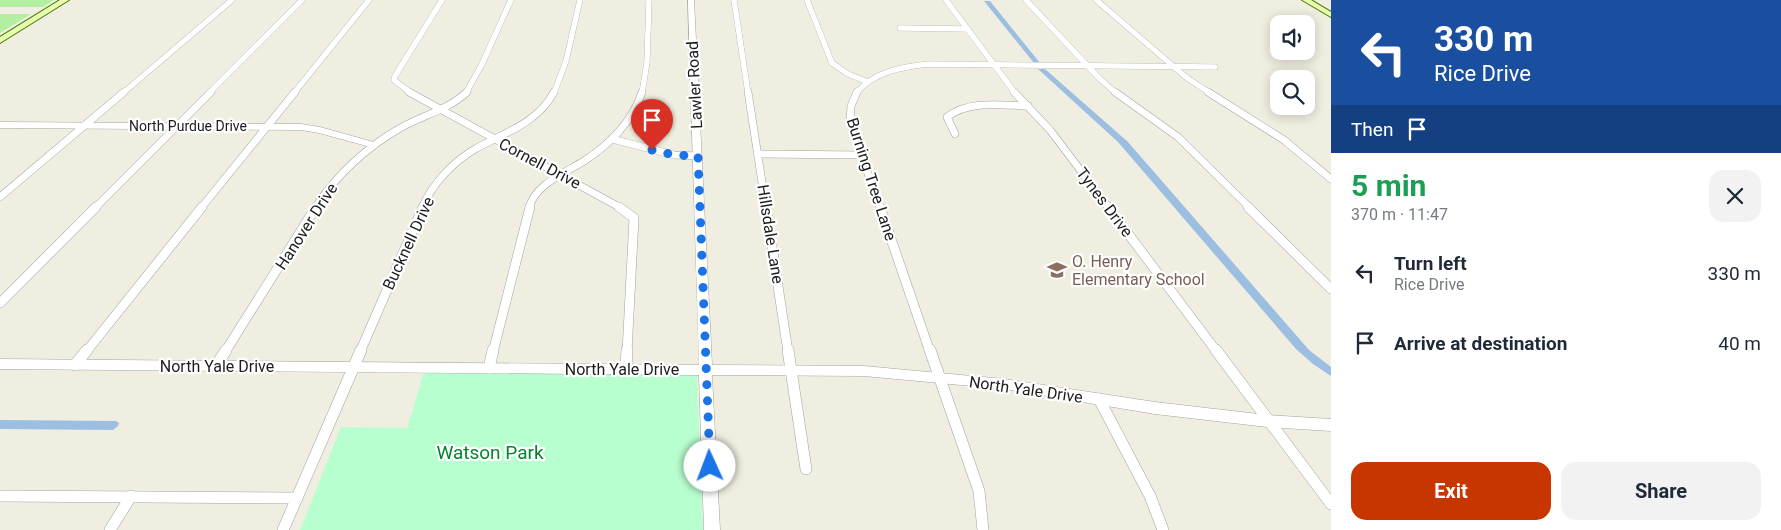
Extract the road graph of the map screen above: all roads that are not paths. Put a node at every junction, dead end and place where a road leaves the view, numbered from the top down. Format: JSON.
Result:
{"nodes":[{"id":1,"x":58,"y":0,"type":"edge"},
{"id":2,"x":65,"y":0,"type":"edge"},
{"id":3,"x":232,"y":0,"type":"edge"},
{"id":4,"x":302,"y":0,"type":"edge"},
{"id":5,"x":369,"y":0,"type":"edge"},
{"id":6,"x":442,"y":0,"type":"edge"},
{"id":7,"x":511,"y":0,"type":"edge"},
{"id":8,"x":580,"y":0,"type":"edge"},
{"id":9,"x":649,"y":0,"type":"edge"},
{"id":10,"x":691,"y":0,"type":"edge"},
{"id":11,"x":734,"y":0,"type":"edge"},
{"id":12,"x":808,"y":0,"type":"edge"},
{"id":13,"x":946,"y":0,"type":"edge"},
{"id":14,"x":1026,"y":0,"type":"edge"},
{"id":15,"x":1096,"y":0,"type":"edge"},
{"id":16,"x":1306,"y":0,"type":"edge"},
{"id":17,"x":1319,"y":4,"type":"edge"},
{"id":18,"x":1331,"y":7,"type":"edge"},
{"id":19,"x":1331,"y":13,"type":"edge"},
{"id":20,"x":900,"y":28,"type":"dead end"},
{"id":21,"x":967,"y":28,"type":"junction"},
{"id":22,"x":0,"y":36,"type":"edge"},
{"id":23,"x":0,"y":41,"type":"edge"},
{"id":24,"x":993,"y":64,"type":"junction"},
{"id":25,"x":1088,"y":66,"type":"junction"},
{"id":26,"x":1174,"y":67,"type":"junction"},
{"id":27,"x":1215,"y":67,"type":"dead end"},
{"id":28,"x":868,"y":82,"type":"junction"},
{"id":29,"x":1028,"y":106,"type":"junction"},
{"id":30,"x":441,"y":108,"type":"junction"},
{"id":31,"x":0,"y":125,"type":"edge"},
{"id":32,"x":84,"y":126,"type":"junction"},
{"id":33,"x":176,"y":126,"type":"junction"},
{"id":34,"x":267,"y":126,"type":"junction"},
{"id":35,"x":955,"y":134,"type":"dead end"},
{"id":36,"x":496,"y":139,"type":"junction"},
{"id":37,"x":612,"y":139,"type":"junction"},
{"id":38,"x":374,"y":145,"type":"junction"},
{"id":39,"x":758,"y":154,"type":"junction"},
{"id":40,"x":862,"y":155,"type":"junction"},
{"id":41,"x":698,"y":156,"type":"junction"},
{"id":42,"x":561,"y":174,"type":"junction"},
{"id":43,"x":1331,"y":179,"type":"edge"},
{"id":44,"x":0,"y":197,"type":"edge"},
{"id":45,"x":1331,"y":289,"type":"edge"},
{"id":46,"x":0,"y":303,"type":"edge"},
{"id":47,"x":0,"y":364,"type":"edge"},
{"id":48,"x":75,"y":365,"type":"junction"},
{"id":49,"x":216,"y":366,"type":"junction"},
{"id":50,"x":352,"y":367,"type":"junction"},
{"id":51,"x":489,"y":368,"type":"junction"},
{"id":52,"x":626,"y":369,"type":"junction"},
{"id":53,"x":706,"y":369,"type":"junction"},
{"id":54,"x":791,"y":369,"type":"junction"},
{"id":55,"x":939,"y":377,"type":"junction"},
{"id":56,"x":1099,"y":399,"type":"junction"},
{"id":57,"x":1267,"y":421,"type":"junction"},
{"id":58,"x":1331,"y":425,"type":"edge"},
{"id":59,"x":806,"y":469,"type":"dead end"},
{"id":60,"x":0,"y":496,"type":"edge"},
{"id":61,"x":131,"y":496,"type":"junction"},
{"id":62,"x":297,"y":498,"type":"junction"},
{"id":63,"x":1331,"y":504,"type":"edge"},
{"id":64,"x":110,"y":530,"type":"edge"},
{"id":65,"x":283,"y":530,"type":"edge"},
{"id":66,"x":712,"y":530,"type":"edge"},
{"id":67,"x":983,"y":530,"type":"edge"},
{"id":68,"x":1163,"y":530,"type":"edge"}],
"edges":[{"from":1,"to":22,"type":"main road"},
{"from":2,"to":23,"type":"main road"},
{"from":3,"to":32,"type":"street"},
{"from":4,"to":33,"type":"street"},
{"from":5,"to":34,"type":"street"},
{"from":6,"to":30,"type":"street","name":"Cornell Drive"},
{"from":7,"to":30,"type":"street","name":"Hanover Drive"},
{"from":8,"to":36,"type":"street","name":"Bucknell Drive"},
{"from":9,"to":37,"type":"street"},
{"from":10,"to":41,"type":"street","name":"Lawler Road"},
{"from":11,"to":39,"type":"street","name":"Hillsdale Lane"},
{"from":12,"to":28,"type":"street"},
{"from":13,"to":21,"type":"street","name":"Tynes Drive"},
{"from":14,"to":25,"type":"street"},
{"from":15,"to":26,"type":"street"},
{"from":16,"to":17,"type":"main road"},
{"from":17,"to":18,"type":"main road"},
{"from":17,"to":19,"type":"main road"},
{"from":20,"to":21,"type":"street"},
{"from":21,"to":24,"type":"street","name":"Tynes Drive"},
{"from":24,"to":25,"type":"street","name":"Burning Tree Lane"},
{"from":24,"to":28,"type":"street","name":"Burning Tree Lane"},
{"from":24,"to":29,"type":"street","name":"Tynes Drive"},
{"from":25,"to":26,"type":"street","name":"Burning Tree Lane"},
{"from":25,"to":45,"type":"street"},
{"from":26,"to":27,"type":"street","name":"Burning Tree Lane"},
{"from":26,"to":43,"type":"street"},
{"from":28,"to":40,"type":"street","name":"Burning Tree Lane"},
{"from":29,"to":35,"type":"street"},
{"from":29,"to":57,"type":"street","name":"Tynes Drive"},
{"from":30,"to":36,"type":"street","name":"Cornell Drive"},
{"from":30,"to":38,"type":"street","name":"Hanover Drive"},
{"from":31,"to":32,"type":"street","name":"North Purdue Drive"},
{"from":32,"to":33,"type":"street","name":"North Purdue Drive"},
{"from":32,"to":44,"type":"street"},
{"from":33,"to":34,"type":"street","name":"North Purdue Drive"},
{"from":33,"to":46,"type":"street"},
{"from":34,"to":38,"type":"street","name":"North Purdue Drive"},
{"from":34,"to":48,"type":"street"},
{"from":36,"to":42,"type":"street","name":"Cornell Drive"},
{"from":36,"to":50,"type":"street","name":"Bucknell Drive"},
{"from":37,"to":41,"type":"street"},
{"from":37,"to":42,"type":"street"},
{"from":38,"to":49,"type":"street","name":"Hanover Drive"},
{"from":39,"to":40,"type":"street"},
{"from":39,"to":54,"type":"street","name":"Hillsdale Lane"},
{"from":40,"to":55,"type":"street","name":"Burning Tree Lane"},
{"from":41,"to":53,"type":"street","name":"Lawler Road"},
{"from":42,"to":51,"type":"street"},
{"from":42,"to":52,"type":"street","name":"Cornell Drive"},
{"from":47,"to":48,"type":"street","name":"North Yale Drive"},
{"from":48,"to":49,"type":"street","name":"North Yale Drive"},
{"from":49,"to":50,"type":"street","name":"North Yale Drive"},
{"from":50,"to":51,"type":"street","name":"North Yale Drive"},
{"from":50,"to":62,"type":"street","name":"Bucknell Drive"},
{"from":51,"to":52,"type":"street","name":"North Yale Drive"},
{"from":52,"to":53,"type":"street","name":"North Yale Drive"},
{"from":53,"to":54,"type":"street","name":"North Yale Drive"},
{"from":53,"to":66,"type":"street","name":"Lawler Road"},
{"from":54,"to":55,"type":"street","name":"North Yale Drive"},
{"from":54,"to":59,"type":"street","name":"Hillsdale Lane"},
{"from":55,"to":56,"type":"street","name":"North Yale Drive"},
{"from":55,"to":67,"type":"street","name":"Burning Tree Lane"},
{"from":56,"to":57,"type":"street","name":"North Yale Drive"},
{"from":56,"to":68,"type":"street"},
{"from":57,"to":58,"type":"street","name":"North Yale Drive"},
{"from":57,"to":63,"type":"street","name":"Tynes Drive"},
{"from":60,"to":61,"type":"street"},
{"from":61,"to":62,"type":"street"},
{"from":61,"to":64,"type":"street"},
{"from":62,"to":65,"type":"street","name":"Bucknell Drive"}]}
